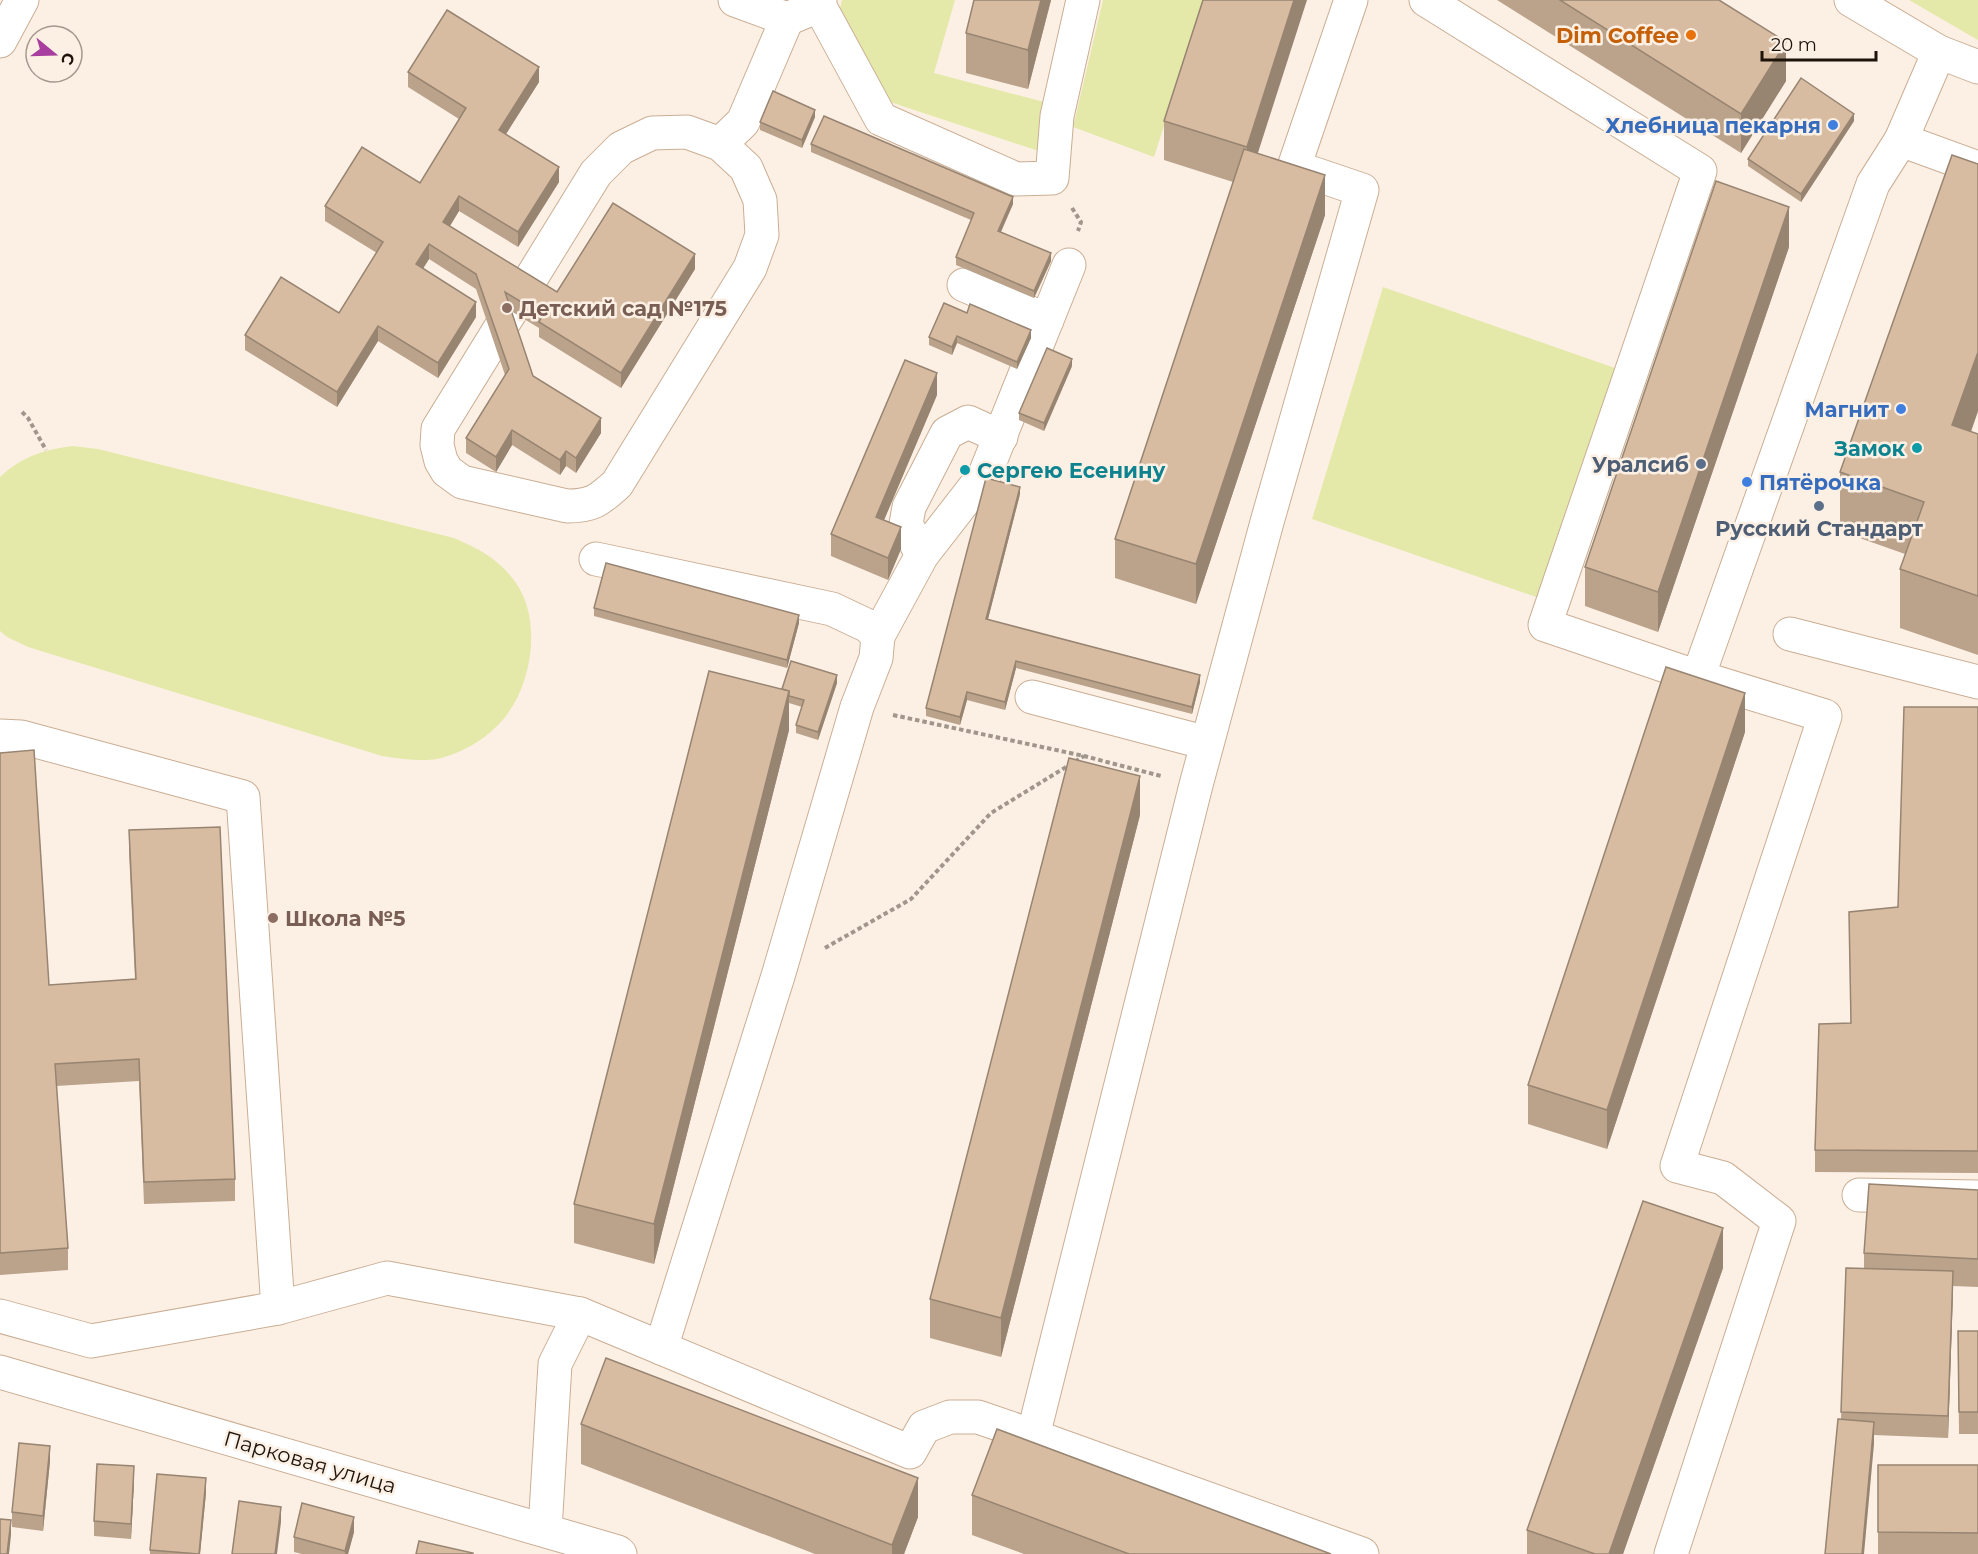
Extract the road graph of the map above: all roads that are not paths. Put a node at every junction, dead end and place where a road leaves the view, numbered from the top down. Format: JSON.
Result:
{"nodes":[{"id":1,"x":22,"y":0,"type":"edge"},
{"id":2,"x":735,"y":0,"type":"edge"},
{"id":3,"x":1083,"y":0,"type":"edge"},
{"id":4,"x":1351,"y":0,"type":"edge"},
{"id":5,"x":1426,"y":0,"type":"edge"},
{"id":6,"x":1851,"y":0,"type":"edge"},
{"id":7,"x":819,"y":2,"type":"edge"},
{"id":8,"x":787,"y":19,"type":"junction"},
{"id":9,"x":0,"y":41,"type":"edge"},
{"id":10,"x":1939,"y":52,"type":"junction"},
{"id":11,"x":1978,"y":62,"type":"edge"},
{"id":12,"x":1978,"y":67,"type":"edge"},
{"id":13,"x":1901,"y":140,"type":"junction"},
{"id":14,"x":720,"y":144,"type":"junction"},
{"id":15,"x":1978,"y":168,"type":"edge"},
{"id":16,"x":1069,"y":265,"type":"road end"},
{"id":17,"x":964,"y":285,"type":"dead end"},
{"id":18,"x":1047,"y":320,"type":"junction"},
{"id":19,"x":1001,"y":437,"type":"junction"},
{"id":20,"x":922,"y":555,"type":"junction"},
{"id":21,"x":596,"y":559,"type":"dead end"},
{"id":22,"x":1790,"y":634,"type":"dead end"},
{"id":23,"x":878,"y":636,"type":"junction"},
{"id":24,"x":1698,"y":677,"type":"junction"},
{"id":25,"x":1978,"y":682,"type":"edge"},
{"id":26,"x":1032,"y":697,"type":"dead end"},
{"id":27,"x":0,"y":736,"type":"edge"},
{"id":28,"x":1207,"y":743,"type":"junction"},
{"id":29,"x":1859,"y":1194,"type":"dead end"},
{"id":30,"x":1978,"y":1197,"type":"edge"},
{"id":31,"x":278,"y":1308,"type":"junction"},
{"id":32,"x":580,"y":1314,"type":"junction"},
{"id":33,"x":0,"y":1316,"type":"edge"},
{"id":34,"x":661,"y":1348,"type":"junction"},
{"id":35,"x":0,"y":1372,"type":"edge"},
{"id":36,"x":1033,"y":1436,"type":"junction"},
{"id":37,"x":545,"y":1530,"type":"junction"},
{"id":38,"x":620,"y":1554,"type":"edge"},
{"id":39,"x":1362,"y":1554,"type":"edge"},
{"id":40,"x":1671,"y":1554,"type":"edge"}],
"edges":[{"from":1,"to":9,"type":"street"},
{"from":2,"to":8,"type":"street"},
{"from":3,"to":7,"type":"street"},
{"from":4,"to":28,"type":"street"},
{"from":5,"to":24,"type":"street"},
{"from":6,"to":10,"type":"street"},
{"from":7,"to":8,"type":"street"},
{"from":8,"to":14,"type":"street"},
{"from":10,"to":11,"type":"street"},
{"from":10,"to":12,"type":"street"},
{"from":10,"to":13,"type":"street"},
{"from":13,"to":15,"type":"street"},
{"from":13,"to":24,"type":"street"},
{"from":14,"to":14,"type":"street"},
{"from":16,"to":18,"type":"street"},
{"from":17,"to":18,"type":"street"},
{"from":18,"to":19,"type":"street"},
{"from":19,"to":20,"type":"street"},
{"from":19,"to":20,"type":"street"},
{"from":20,"to":23,"type":"street"},
{"from":21,"to":23,"type":"street"},
{"from":22,"to":25,"type":"street"},
{"from":23,"to":34,"type":"street"},
{"from":24,"to":40,"type":"street"},
{"from":26,"to":28,"type":"street"},
{"from":27,"to":31,"type":"street"},
{"from":28,"to":36,"type":"street"},
{"from":29,"to":30,"type":"street"},
{"from":31,"to":32,"type":"street"},
{"from":31,"to":33,"type":"street"},
{"from":32,"to":34,"type":"street"},
{"from":32,"to":37,"type":"street"},
{"from":34,"to":36,"type":"street"},
{"from":35,"to":37,"type":"street","name":"Парковая улица"},
{"from":36,"to":39,"type":"street"},
{"from":37,"to":38,"type":"street","name":"Парковая улица"}]}
